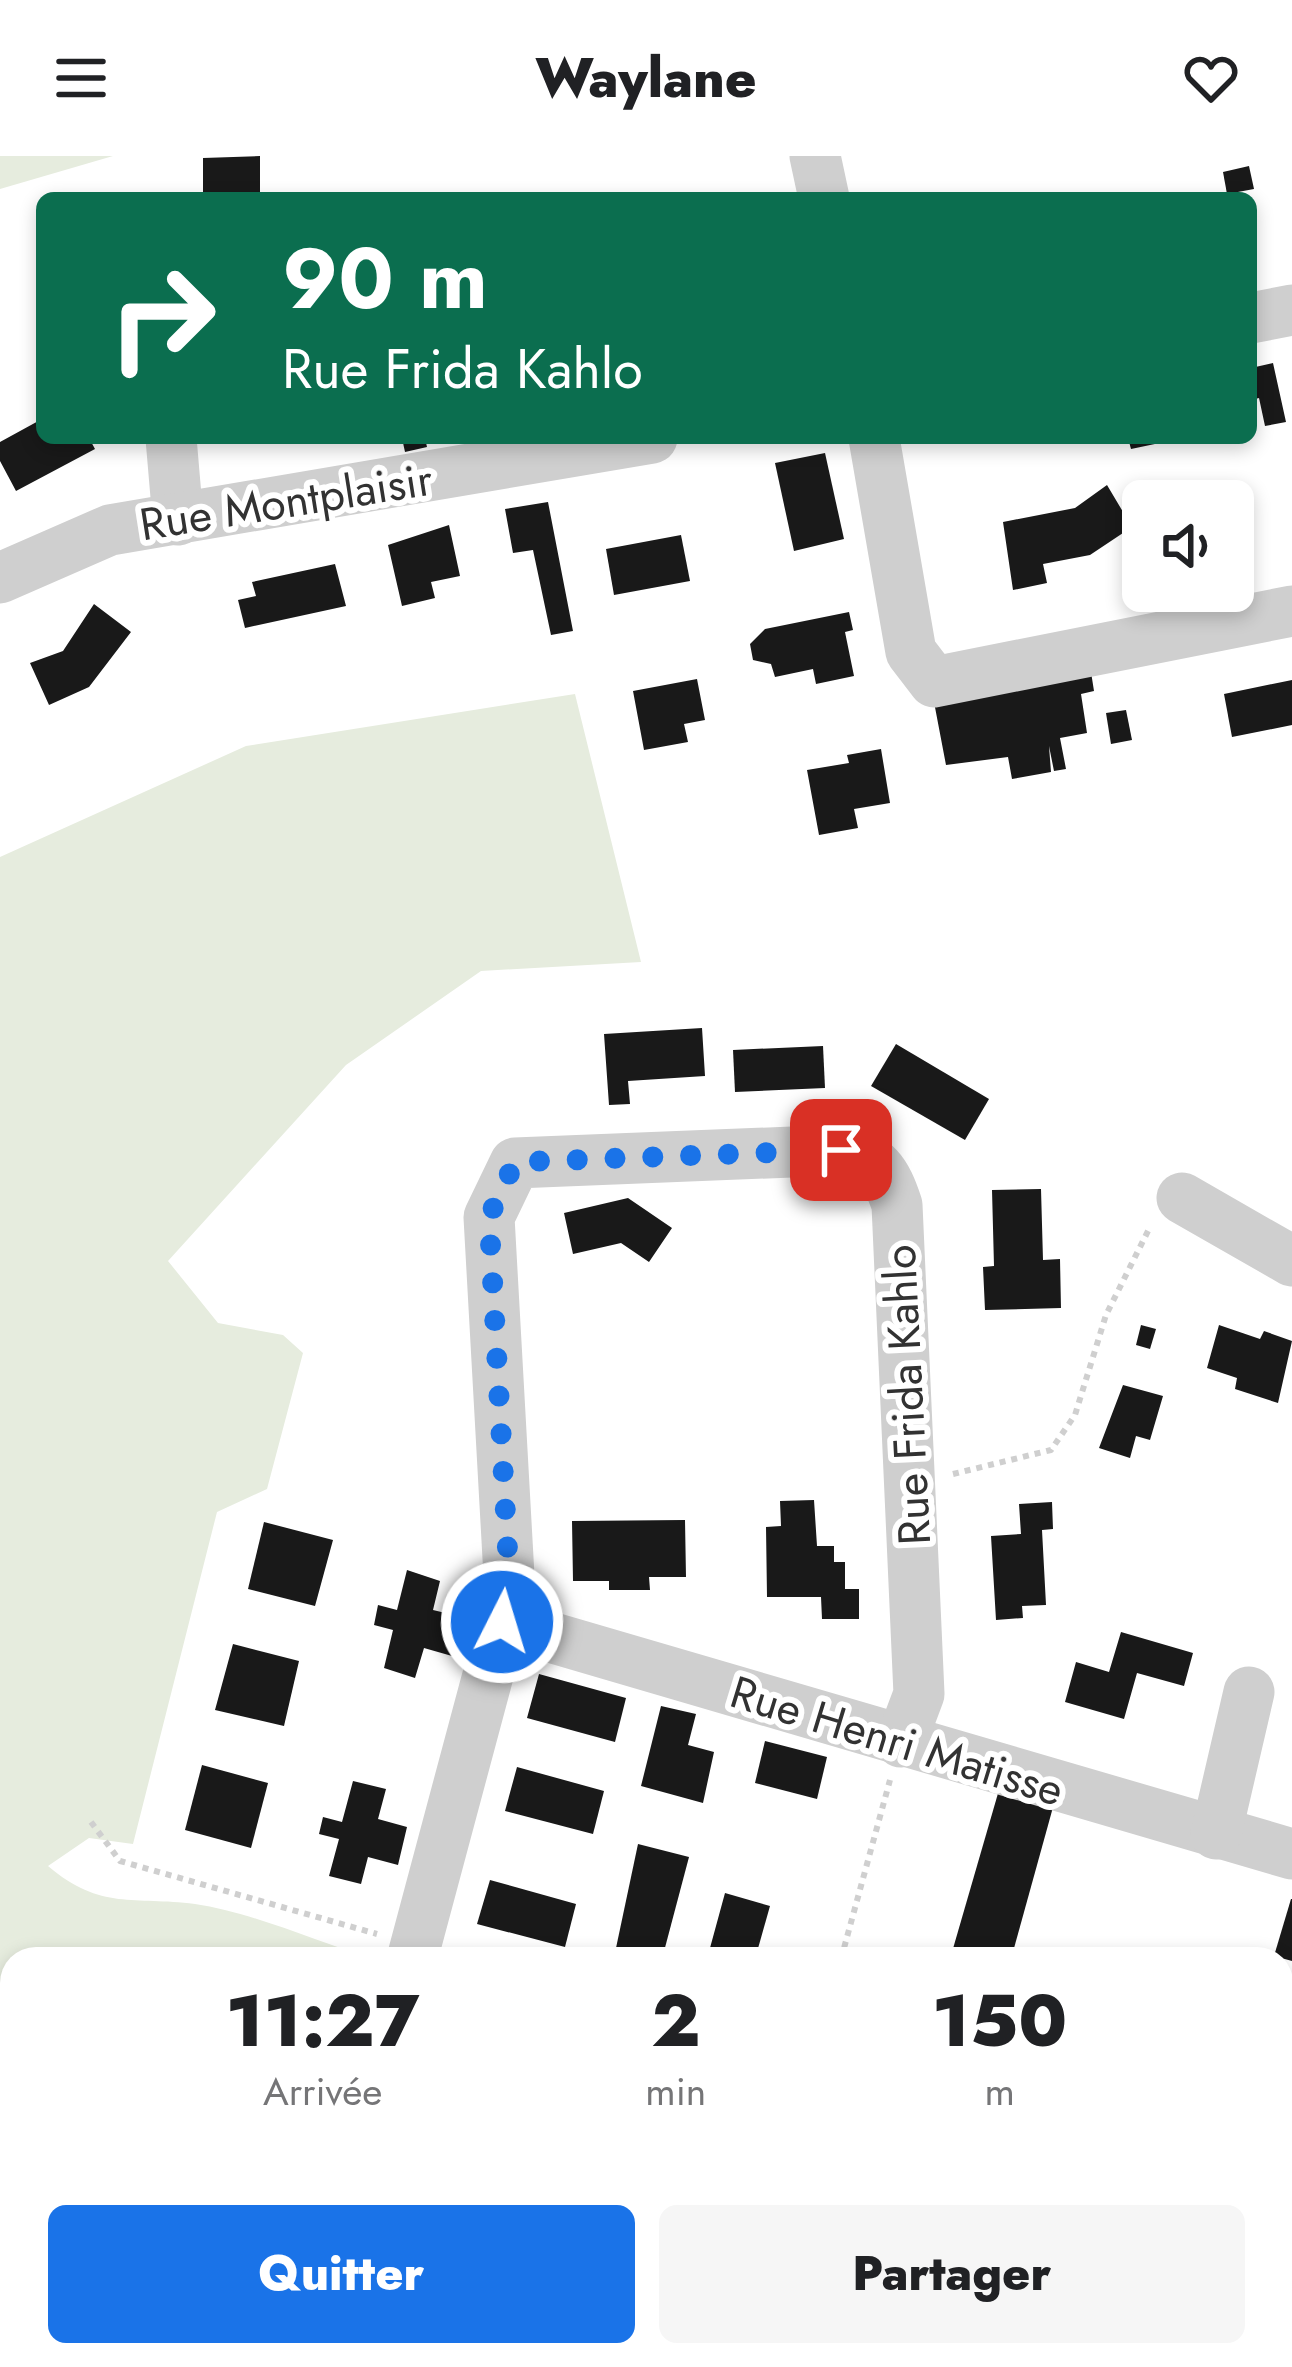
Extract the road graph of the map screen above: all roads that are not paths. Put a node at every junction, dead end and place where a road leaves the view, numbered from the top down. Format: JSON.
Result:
{"nodes":[{"id":1,"x":815,"y":156,"type":"edge"},
{"id":2,"x":823,"y":192,"type":"edge"},
{"id":3,"x":1292,"y":310,"type":"edge"},
{"id":4,"x":1257,"y":317,"type":"edge"},
{"id":5,"x":172,"y":444,"type":"edge"},
{"id":6,"x":617,"y":444,"type":"edge"},
{"id":7,"x":875,"y":444,"type":"edge"},
{"id":8,"x":178,"y":520,"type":"junction"},
{"id":9,"x":0,"y":578,"type":"edge"},
{"id":10,"x":1292,"y":610,"type":"edge"},
{"id":11,"x":1182,"y":1198,"type":"road end"},
{"id":12,"x":1292,"y":1261,"type":"edge"},
{"id":13,"x":502,"y":1622,"type":"junction"},
{"id":14,"x":1249,"y":1692,"type":"dead end"},
{"id":15,"x":901,"y":1742,"type":"junction"},
{"id":16,"x":1216,"y":1834,"type":"junction"},
{"id":17,"x":1292,"y":1854,"type":"edge"},
{"id":18,"x":415,"y":1947,"type":"edge"}],
"edges":[{"from":1,"to":2,"type":"street"},
{"from":3,"to":4,"type":"street"},
{"from":5,"to":8,"type":"street"},
{"from":6,"to":8,"type":"street","name":"Rue Montplaisir"},
{"from":7,"to":10,"type":"street"},
{"from":8,"to":9,"type":"street","name":"Rue Montplaisir"},
{"from":11,"to":12,"type":"street"},
{"from":13,"to":15,"type":"street","name":"Rue Henri Matisse"},
{"from":13,"to":15,"type":"street","name":"Rue Frida Kahlo"},
{"from":13,"to":18,"type":"street"},
{"from":14,"to":16,"type":"street"},
{"from":15,"to":16,"type":"street","name":"Rue Henri Matisse"},
{"from":16,"to":17,"type":"street","name":"Rue Henri Matisse"}]}
